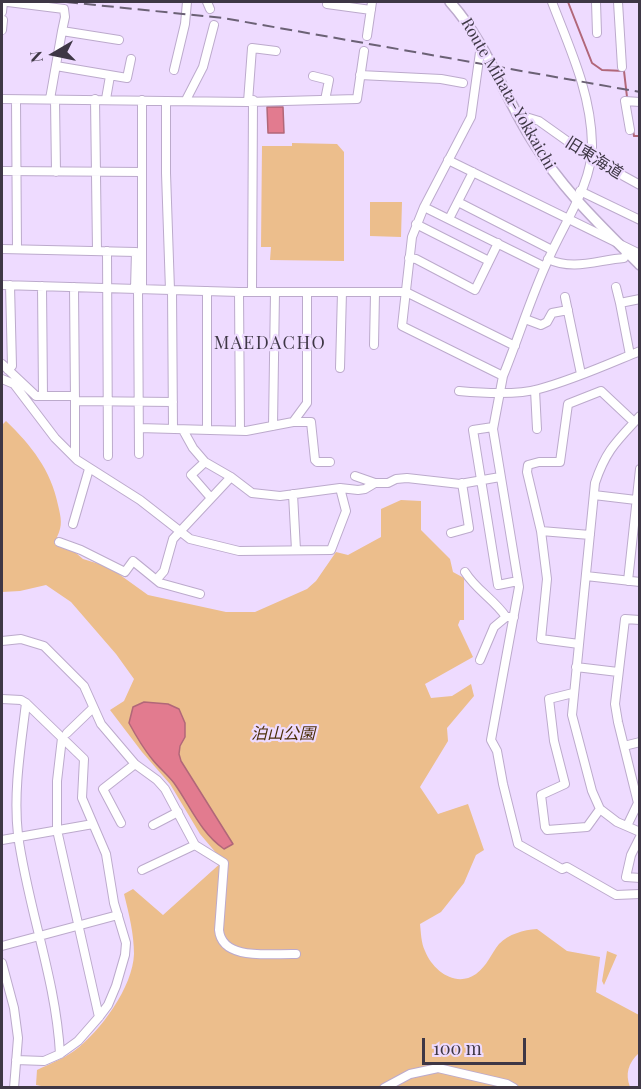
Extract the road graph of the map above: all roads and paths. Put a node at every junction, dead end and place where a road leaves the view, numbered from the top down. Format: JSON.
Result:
{"nodes":[{"id":1,"x":3,"y":2,"type":"edge"},
{"id":2,"x":8,"y":2,"type":"edge"},
{"id":3,"x":187,"y":2,"type":"edge"},
{"id":4,"x":372,"y":2,"type":"edge"},
{"id":5,"x":450,"y":2,"type":"edge"},
{"id":6,"x":552,"y":2,"type":"edge"},
{"id":7,"x":596,"y":2,"type":"edge"},
{"id":8,"x":618,"y":2,"type":"edge"},
{"id":9,"x":327,"y":4,"type":"dead end"},
{"id":10,"x":370,"y":10,"type":"junction"},
{"id":11,"x":2,"y":16,"type":"edge"},
{"id":12,"x":214,"y":25,"type":"dead end"},
{"id":13,"x":2,"y":30,"type":"edge"},
{"id":14,"x":62,"y":31,"type":"junction"},
{"id":15,"x":597,"y":33,"type":"dead end"},
{"id":16,"x":367,"y":36,"type":"dead end"},
{"id":17,"x":119,"y":40,"type":"dead end"},
{"id":18,"x":481,"y":45,"type":"junction"},
{"id":19,"x":276,"y":51,"type":"dead end"},
{"id":20,"x":364,"y":51,"type":"dead end"},
{"id":21,"x":131,"y":59,"type":"dead end"},
{"id":22,"x":56,"y":66,"type":"junction"},
{"id":23,"x":622,"y":67,"type":"dead end"},
{"id":24,"x":174,"y":70,"type":"dead end"},
{"id":25,"x":360,"y":75,"type":"junction"},
{"id":26,"x":110,"y":76,"type":"junction"},
{"id":27,"x":313,"y":76,"type":"dead end"},
{"id":28,"x":463,"y":83,"type":"dead end"},
{"id":29,"x":2,"y":99,"type":"edge"},
{"id":30,"x":16,"y":99,"type":"junction"},
{"id":31,"x":94,"y":99,"type":"junction"},
{"id":32,"x":106,"y":99,"type":"junction"},
{"id":33,"x":53,"y":100,"type":"junction"},
{"id":34,"x":142,"y":100,"type":"junction"},
{"id":35,"x":186,"y":100,"type":"junction"},
{"id":36,"x":326,"y":100,"type":"junction"},
{"id":37,"x":166,"y":101,"type":"junction"},
{"id":38,"x":251,"y":101,"type":"junction"},
{"id":39,"x":639,"y":102,"type":"edge"},
{"id":40,"x":516,"y":114,"type":"junction"},
{"id":41,"x":630,"y":130,"type":"dead end"},
{"id":42,"x":591,"y":158,"type":"junction"},
{"id":43,"x":448,"y":160,"type":"junction"},
{"id":44,"x":2,"y":171,"type":"edge"},
{"id":45,"x":16,"y":172,"type":"junction"},
{"id":46,"x":56,"y":172,"type":"junction"},
{"id":47,"x":97,"y":172,"type":"junction"},
{"id":48,"x":142,"y":172,"type":"junction"},
{"id":49,"x":473,"y":172,"type":"junction"},
{"id":50,"x":639,"y":183,"type":"edge"},
{"id":51,"x":580,"y":191,"type":"junction"},
{"id":52,"x":458,"y":201,"type":"junction"},
{"id":53,"x":576,"y":201,"type":"junction"},
{"id":54,"x":424,"y":207,"type":"junction"},
{"id":55,"x":449,"y":219,"type":"junction"},
{"id":56,"x":567,"y":219,"type":"junction"},
{"id":57,"x":639,"y":220,"type":"edge"},
{"id":58,"x":416,"y":224,"type":"junction"},
{"id":59,"x":616,"y":241,"type":"junction"},
{"id":60,"x":498,"y":243,"type":"junction"},
{"id":61,"x":2,"y":249,"type":"edge"},
{"id":62,"x":17,"y":249,"type":"junction"},
{"id":63,"x":552,"y":250,"type":"junction"},
{"id":64,"x":97,"y":251,"type":"junction"},
{"id":65,"x":107,"y":251,"type":"junction"},
{"id":66,"x":627,"y":252,"type":"junction"},
{"id":67,"x":639,"y":254,"type":"edge"},
{"id":68,"x":409,"y":258,"type":"junction"},
{"id":69,"x":489,"y":261,"type":"junction"},
{"id":70,"x":546,"y":263,"type":"junction"},
{"id":71,"x":639,"y":265,"type":"edge"},
{"id":72,"x":6,"y":285,"type":"edge"},
{"id":73,"x":42,"y":286,"type":"junction"},
{"id":74,"x":74,"y":287,"type":"junction"},
{"id":75,"x":616,"y":287,"type":"dead end"},
{"id":76,"x":107,"y":288,"type":"junction"},
{"id":77,"x":138,"y":289,"type":"junction"},
{"id":78,"x":171,"y":290,"type":"junction"},
{"id":79,"x":207,"y":291,"type":"junction"},
{"id":80,"x":239,"y":291,"type":"junction"},
{"id":81,"x":252,"y":292,"type":"junction"},
{"id":82,"x":275,"y":292,"type":"junction"},
{"id":83,"x":307,"y":292,"type":"junction"},
{"id":84,"x":342,"y":292,"type":"junction"},
{"id":85,"x":406,"y":292,"type":"junction"},
{"id":86,"x":375,"y":293,"type":"junction"},
{"id":87,"x":565,"y":297,"type":"dead end"},
{"id":88,"x":639,"y":299,"type":"edge"},
{"id":89,"x":620,"y":303,"type":"junction"},
{"id":90,"x":568,"y":310,"type":"junction"},
{"id":91,"x":525,"y":319,"type":"junction"},
{"id":92,"x":374,"y":345,"type":"dead end"},
{"id":93,"x":515,"y":346,"type":"junction"},
{"id":94,"x":639,"y":351,"type":"edge"},
{"id":95,"x":630,"y":355,"type":"junction"},
{"id":96,"x":2,"y":364,"type":"edge"},
{"id":97,"x":340,"y":368,"type":"dead end"},
{"id":98,"x":8,"y":370,"type":"junction"},
{"id":99,"x":581,"y":374,"type":"junction"},
{"id":100,"x":503,"y":376,"type":"junction"},
{"id":101,"x":2,"y":379,"type":"edge"},
{"id":102,"x":536,"y":390,"type":"junction"},
{"id":103,"x":459,"y":391,"type":"dead end"},
{"id":104,"x":499,"y":393,"type":"junction"},
{"id":105,"x":43,"y":396,"type":"junction"},
{"id":106,"x":75,"y":399,"type":"junction"},
{"id":107,"x":107,"y":402,"type":"junction"},
{"id":108,"x":139,"y":402,"type":"junction"},
{"id":109,"x":173,"y":402,"type":"junction"},
{"id":110,"x":637,"y":419,"type":"edge"},
{"id":111,"x":293,"y":422,"type":"junction"},
{"id":112,"x":273,"y":426,"type":"junction"},
{"id":113,"x":494,"y":427,"type":"junction"},
{"id":114,"x":139,"y":428,"type":"junction"},
{"id":115,"x":173,"y":429,"type":"junction"},
{"id":116,"x":537,"y":429,"type":"dead end"},
{"id":117,"x":183,"y":430,"type":"junction"},
{"id":118,"x":207,"y":430,"type":"junction"},
{"id":119,"x":240,"y":431,"type":"junction"},
{"id":120,"x":140,"y":454,"type":"dead end"},
{"id":121,"x":75,"y":456,"type":"junction"},
{"id":122,"x":108,"y":456,"type":"dead end"},
{"id":123,"x":205,"y":462,"type":"junction"},
{"id":124,"x":330,"y":462,"type":"dead end"},
{"id":125,"x":89,"y":469,"type":"junction"},
{"id":126,"x":639,"y":469,"type":"edge"},
{"id":127,"x":355,"y":476,"type":"dead end"},
{"id":128,"x":231,"y":477,"type":"junction"},
{"id":129,"x":500,"y":477,"type":"junction"},
{"id":130,"x":481,"y":480,"type":"junction"},
{"id":131,"x":375,"y":483,"type":"junction"},
{"id":132,"x":462,"y":483,"type":"junction"},
{"id":133,"x":340,"y":488,"type":"junction"},
{"id":134,"x":293,"y":494,"type":"junction"},
{"id":135,"x":594,"y":495,"type":"junction"},
{"id":136,"x":211,"y":498,"type":"junction"},
{"id":137,"x":636,"y":500,"type":"junction"},
{"id":138,"x":73,"y":524,"type":"dead end"},
{"id":139,"x":178,"y":531,"type":"junction"},
{"id":140,"x":541,"y":531,"type":"junction"},
{"id":141,"x":451,"y":533,"type":"dead end"},
{"id":142,"x":590,"y":535,"type":"junction"},
{"id":143,"x":59,"y":542,"type":"dead end"},
{"id":144,"x":296,"y":550,"type":"junction"},
{"id":145,"x":465,"y":572,"type":"dead end"},
{"id":146,"x":586,"y":576,"type":"junction"},
{"id":147,"x":157,"y":579,"type":"junction"},
{"id":148,"x":518,"y":581,"type":"junction"},
{"id":149,"x":628,"y":581,"type":"junction"},
{"id":150,"x":639,"y":582,"type":"edge"},
{"id":151,"x":200,"y":594,"type":"dead end"},
{"id":152,"x":510,"y":617,"type":"junction"},
{"id":153,"x":639,"y":620,"type":"edge"},
{"id":154,"x":2,"y":641,"type":"edge"},
{"id":155,"x":579,"y":644,"type":"junction"},
{"id":156,"x":480,"y":660,"type":"dead end"},
{"id":157,"x":576,"y":667,"type":"junction"},
{"id":158,"x":618,"y":672,"type":"junction"},
{"id":159,"x":573,"y":693,"type":"junction"},
{"id":160,"x":2,"y":699,"type":"edge"},
{"id":161,"x":26,"y":703,"type":"junction"},
{"id":162,"x":93,"y":708,"type":"junction"},
{"id":163,"x":65,"y":735,"type":"junction"},
{"id":164,"x":639,"y":742,"type":"edge"},
{"id":165,"x":624,"y":746,"type":"junction"},
{"id":166,"x":135,"y":764,"type":"junction"},
{"id":167,"x":600,"y":809,"type":"junction"},
{"id":168,"x":178,"y":812,"type":"junction"},
{"id":169,"x":121,"y":823,"type":"dead end"},
{"id":170,"x":93,"y":824,"type":"junction"},
{"id":171,"x":153,"y":825,"type":"dead end"},
{"id":172,"x":627,"y":826,"type":"junction"},
{"id":173,"x":57,"y":830,"type":"junction"},
{"id":174,"x":639,"y":835,"type":"edge"},
{"id":175,"x":18,"y":836,"type":"junction"},
{"id":176,"x":2,"y":840,"type":"edge"},
{"id":177,"x":195,"y":845,"type":"junction"},
{"id":178,"x":562,"y":869,"type":"junction"},
{"id":179,"x":142,"y":870,"type":"dead end"},
{"id":180,"x":639,"y":878,"type":"edge"},
{"id":181,"x":587,"y":884,"type":"dead end"},
{"id":182,"x":639,"y":894,"type":"edge"},
{"id":183,"x":118,"y":915,"type":"junction"},
{"id":184,"x":78,"y":926,"type":"junction"},
{"id":185,"x":39,"y":936,"type":"junction"},
{"id":186,"x":2,"y":946,"type":"edge"},
{"id":187,"x":296,"y":954,"type":"dead end"},
{"id":188,"x":2,"y":963,"type":"edge"},
{"id":189,"x":99,"y":1017,"type":"junction"},
{"id":190,"x":60,"y":1054,"type":"junction"},
{"id":191,"x":16,"y":1060,"type":"junction"},
{"id":192,"x":14,"y":1088,"type":"edge"},
{"id":193,"x":384,"y":1088,"type":"edge"},
{"id":194,"x":514,"y":1088,"type":"edge"}],
"edges":[{"from":1,"to":11,"type":"street"},
{"from":2,"to":14,"type":"street"},
{"from":3,"to":24,"type":"street"},
{"from":4,"to":10,"type":"street"},
{"from":5,"to":18,"type":"main road","name":"Route Mihata-Yokkaichi"},
{"from":6,"to":42,"type":"street"},
{"from":7,"to":15,"type":"street"},
{"from":8,"to":23,"type":"street"},
{"from":9,"to":10,"type":"street"},
{"from":10,"to":16,"type":"street"},
{"from":11,"to":13,"type":"street"},
{"from":12,"to":35,"type":"street"},
{"from":14,"to":17,"type":"street"},
{"from":14,"to":22,"type":"street"},
{"from":18,"to":40,"type":"main road","name":"Route Mihata-Yokkaichi"},
{"from":18,"to":43,"type":"street"},
{"from":19,"to":38,"type":"street"},
{"from":20,"to":25,"type":"street"},
{"from":21,"to":26,"type":"street"},
{"from":22,"to":26,"type":"street"},
{"from":22,"to":33,"type":"street"},
{"from":25,"to":28,"type":"street"},
{"from":25,"to":36,"type":"street"},
{"from":26,"to":32,"type":"street"},
{"from":27,"to":36,"type":"street"},
{"from":29,"to":30,"type":"street"},
{"from":30,"to":33,"type":"street"},
{"from":30,"to":45,"type":"street"},
{"from":31,"to":32,"type":"street"},
{"from":31,"to":33,"type":"street"},
{"from":31,"to":47,"type":"street"},
{"from":32,"to":34,"type":"street"},
{"from":33,"to":46,"type":"street"},
{"from":34,"to":37,"type":"street"},
{"from":34,"to":48,"type":"street"},
{"from":35,"to":37,"type":"street"},
{"from":35,"to":38,"type":"street"},
{"from":36,"to":38,"type":"street"},
{"from":37,"to":78,"type":"street"},
{"from":38,"to":81,"type":"street"},
{"from":39,"to":41,"type":"street"},
{"from":40,"to":42,"type":"street","name":"旧東海道"},
{"from":40,"to":53,"type":"main road","name":"Route Mihata-Yokkaichi"},
{"from":42,"to":50,"type":"street","name":"旧東海道"},
{"from":42,"to":51,"type":"street"},
{"from":43,"to":49,"type":"street"},
{"from":43,"to":54,"type":"street"},
{"from":44,"to":45,"type":"street"},
{"from":45,"to":46,"type":"street"},
{"from":45,"to":62,"type":"street"},
{"from":46,"to":47,"type":"street"},
{"from":47,"to":48,"type":"street"},
{"from":47,"to":64,"type":"street"},
{"from":48,"to":77,"type":"street"},
{"from":49,"to":52,"type":"street"},
{"from":49,"to":56,"type":"street"},
{"from":51,"to":53,"type":"street"},
{"from":51,"to":57,"type":"street"},
{"from":52,"to":55,"type":"street"},
{"from":52,"to":63,"type":"street"},
{"from":53,"to":56,"type":"street"},
{"from":53,"to":59,"type":"main road","name":"Route Mihata-Yokkaichi"},
{"from":54,"to":55,"type":"street"},
{"from":54,"to":58,"type":"street"},
{"from":55,"to":60,"type":"street"},
{"from":56,"to":59,"type":"street"},
{"from":56,"to":63,"type":"street"},
{"from":58,"to":68,"type":"street"},
{"from":58,"to":69,"type":"street"},
{"from":59,"to":66,"type":"main road","name":"Route Mihata-Yokkaichi"},
{"from":59,"to":67,"type":"street"},
{"from":60,"to":69,"type":"street"},
{"from":60,"to":70,"type":"street"},
{"from":61,"to":62,"type":"street"},
{"from":62,"to":64,"type":"street"},
{"from":63,"to":70,"type":"street"},
{"from":64,"to":65,"type":"street"},
{"from":65,"to":76,"type":"street"},
{"from":65,"to":77,"type":"street"},
{"from":66,"to":70,"type":"street"},
{"from":66,"to":71,"type":"main road","name":"Route Mihata-Yokkaichi"},
{"from":68,"to":69,"type":"street"},
{"from":68,"to":85,"type":"street"},
{"from":70,"to":91,"type":"street"},
{"from":72,"to":73,"type":"street"},
{"from":72,"to":98,"type":"street"},
{"from":73,"to":74,"type":"street"},
{"from":73,"to":105,"type":"street"},
{"from":74,"to":76,"type":"street"},
{"from":74,"to":106,"type":"street"},
{"from":75,"to":89,"type":"street"},
{"from":76,"to":77,"type":"street"},
{"from":76,"to":107,"type":"street"},
{"from":77,"to":78,"type":"street"},
{"from":77,"to":108,"type":"street"},
{"from":78,"to":79,"type":"street"},
{"from":78,"to":109,"type":"street"},
{"from":79,"to":80,"type":"street"},
{"from":79,"to":118,"type":"street"},
{"from":80,"to":81,"type":"street"},
{"from":80,"to":119,"type":"street"},
{"from":81,"to":82,"type":"street"},
{"from":82,"to":83,"type":"street"},
{"from":82,"to":112,"type":"street"},
{"from":83,"to":84,"type":"street"},
{"from":83,"to":111,"type":"street"},
{"from":84,"to":86,"type":"street"},
{"from":84,"to":97,"type":"street"},
{"from":85,"to":86,"type":"street"},
{"from":85,"to":93,"type":"street"},
{"from":85,"to":100,"type":"street"},
{"from":86,"to":92,"type":"street"},
{"from":87,"to":90,"type":"street"},
{"from":88,"to":89,"type":"street"},
{"from":89,"to":95,"type":"street"},
{"from":90,"to":91,"type":"street"},
{"from":90,"to":99,"type":"street"},
{"from":91,"to":93,"type":"street"},
{"from":93,"to":100,"type":"street"},
{"from":94,"to":95,"type":"street"},
{"from":95,"to":99,"type":"street"},
{"from":96,"to":98,"type":"street"},
{"from":98,"to":105,"type":"street"},
{"from":99,"to":102,"type":"street"},
{"from":100,"to":104,"type":"street"},
{"from":101,"to":121,"type":"street"},
{"from":102,"to":104,"type":"street"},
{"from":102,"to":116,"type":"street"},
{"from":103,"to":104,"type":"street"},
{"from":104,"to":113,"type":"street"},
{"from":105,"to":106,"type":"street"},
{"from":106,"to":107,"type":"street"},
{"from":106,"to":121,"type":"street"},
{"from":107,"to":108,"type":"street"},
{"from":107,"to":122,"type":"street"},
{"from":108,"to":109,"type":"street"},
{"from":108,"to":114,"type":"street"},
{"from":109,"to":115,"type":"street"},
{"from":110,"to":135,"type":"street"},
{"from":110,"to":140,"type":"street"},
{"from":111,"to":112,"type":"street"},
{"from":111,"to":124,"type":"street"},
{"from":112,"to":119,"type":"street"},
{"from":113,"to":129,"type":"street"},
{"from":113,"to":130,"type":"street"},
{"from":114,"to":115,"type":"street"},
{"from":114,"to":120,"type":"street"},
{"from":115,"to":117,"type":"street"},
{"from":117,"to":118,"type":"street"},
{"from":117,"to":123,"type":"street"},
{"from":118,"to":119,"type":"street"},
{"from":121,"to":125,"type":"street"},
{"from":123,"to":128,"type":"street"},
{"from":123,"to":136,"type":"street"},
{"from":125,"to":138,"type":"street"},
{"from":125,"to":139,"type":"street"},
{"from":126,"to":137,"type":"street"},
{"from":127,"to":131,"type":"street"},
{"from":128,"to":134,"type":"street"},
{"from":128,"to":136,"type":"street"},
{"from":129,"to":130,"type":"street"},
{"from":129,"to":148,"type":"street"},
{"from":130,"to":132,"type":"street"},
{"from":130,"to":148,"type":"street"},
{"from":131,"to":132,"type":"street"},
{"from":131,"to":133,"type":"street"},
{"from":132,"to":141,"type":"street"},
{"from":133,"to":134,"type":"street"},
{"from":133,"to":144,"type":"street"},
{"from":134,"to":144,"type":"street"},
{"from":135,"to":137,"type":"street"},
{"from":135,"to":142,"type":"street"},
{"from":136,"to":139,"type":"street"},
{"from":137,"to":149,"type":"street"},
{"from":139,"to":144,"type":"street"},
{"from":139,"to":147,"type":"street"},
{"from":140,"to":142,"type":"street"},
{"from":140,"to":155,"type":"street"},
{"from":142,"to":146,"type":"street"},
{"from":143,"to":147,"type":"street"},
{"from":145,"to":152,"type":"street"},
{"from":146,"to":149,"type":"street"},
{"from":146,"to":155,"type":"street"},
{"from":147,"to":151,"type":"street"},
{"from":148,"to":152,"type":"street"},
{"from":149,"to":150,"type":"street"},
{"from":152,"to":156,"type":"street"},
{"from":152,"to":178,"type":"street"},
{"from":153,"to":158,"type":"street"},
{"from":154,"to":162,"type":"street"},
{"from":155,"to":157,"type":"street"},
{"from":157,"to":158,"type":"street"},
{"from":157,"to":159,"type":"street"},
{"from":158,"to":165,"type":"street"},
{"from":159,"to":167,"type":"street"},
{"from":159,"to":167,"type":"street"},
{"from":160,"to":161,"type":"street"},
{"from":161,"to":163,"type":"street"},
{"from":161,"to":175,"type":"street"},
{"from":162,"to":163,"type":"street"},
{"from":162,"to":166,"type":"street"},
{"from":163,"to":170,"type":"street"},
{"from":163,"to":173,"type":"street"},
{"from":164,"to":165,"type":"street"},
{"from":165,"to":172,"type":"street"},
{"from":166,"to":168,"type":"street"},
{"from":166,"to":169,"type":"street"},
{"from":167,"to":172,"type":"street"},
{"from":168,"to":171,"type":"street"},
{"from":168,"to":177,"type":"street"},
{"from":170,"to":173,"type":"street"},
{"from":170,"to":183,"type":"street"},
{"from":172,"to":174,"type":"street"},
{"from":173,"to":175,"type":"street"},
{"from":173,"to":184,"type":"street"},
{"from":174,"to":180,"type":"street"},
{"from":175,"to":176,"type":"street"},
{"from":175,"to":185,"type":"street"},
{"from":177,"to":179,"type":"street"},
{"from":177,"to":187,"type":"street"},
{"from":178,"to":181,"type":"street"},
{"from":178,"to":182,"type":"street"},
{"from":183,"to":184,"type":"street"},
{"from":183,"to":189,"type":"street"},
{"from":184,"to":185,"type":"street"},
{"from":184,"to":189,"type":"street"},
{"from":185,"to":186,"type":"street"},
{"from":185,"to":190,"type":"street"},
{"from":188,"to":191,"type":"street"},
{"from":189,"to":190,"type":"street"},
{"from":190,"to":191,"type":"street"},
{"from":191,"to":192,"type":"street"},
{"from":193,"to":194,"type":"street"}]}
